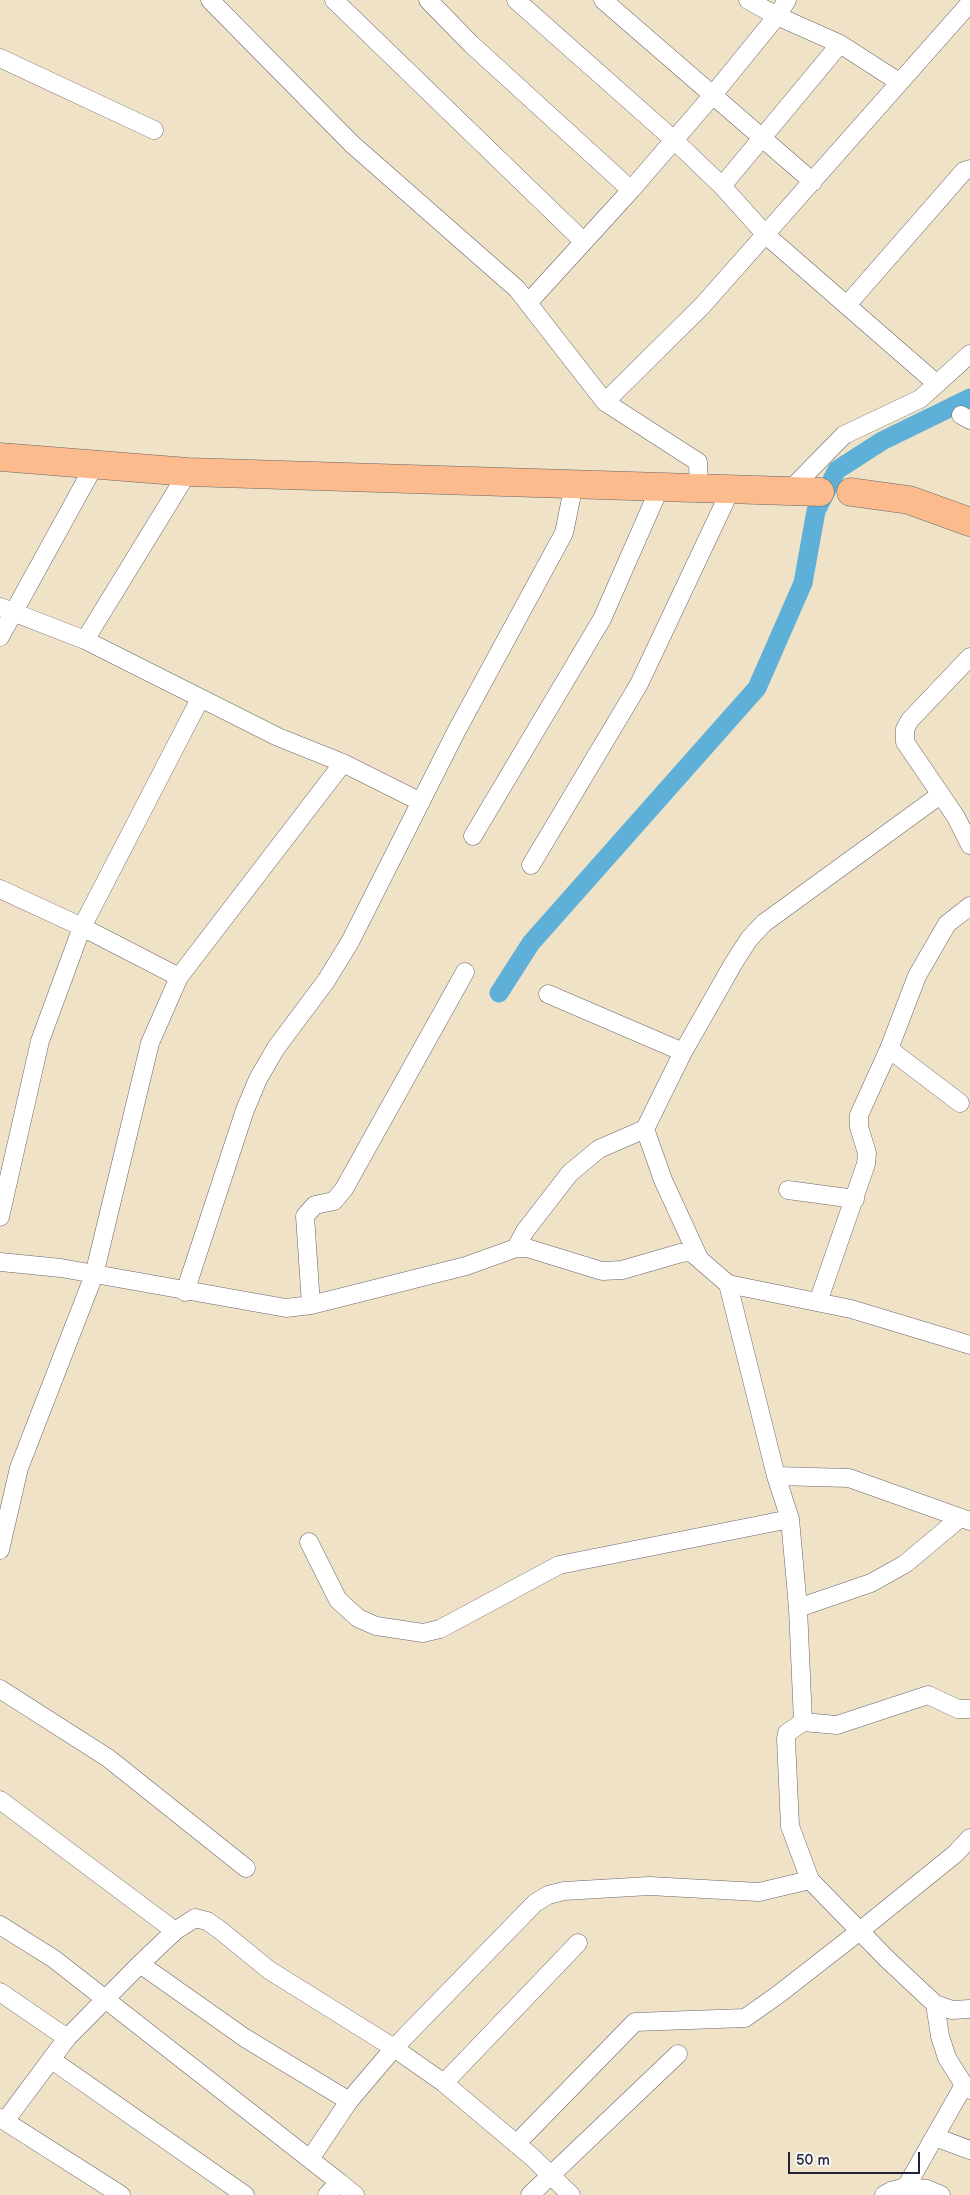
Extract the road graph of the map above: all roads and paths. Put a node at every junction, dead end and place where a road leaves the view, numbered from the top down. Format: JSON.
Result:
{"nodes":[{"id":1,"x":210,"y":0,"type":"edge"},
{"id":2,"x":334,"y":0,"type":"edge"},
{"id":3,"x":428,"y":0,"type":"edge"},
{"id":4,"x":516,"y":0,"type":"edge"},
{"id":5,"x":603,"y":0,"type":"edge"},
{"id":6,"x":748,"y":0,"type":"edge"},
{"id":7,"x":788,"y":0,"type":"edge"},
{"id":8,"x":970,"y":2,"type":"edge"},
{"id":9,"x":778,"y":16,"type":"junction"},
{"id":10,"x":840,"y":44,"type":"junction"},
{"id":11,"x":0,"y":58,"type":"edge"},
{"id":12,"x":899,"y":82,"type":"junction"},
{"id":13,"x":712,"y":96,"type":"junction"},
{"id":14,"x":154,"y":130,"type":"dead end"},
{"id":15,"x":762,"y":138,"type":"junction"},
{"id":16,"x":674,"y":140,"type":"junction"},
{"id":17,"x":970,"y":169,"type":"edge"},
{"id":18,"x":813,"y":182,"type":"junction"},
{"id":19,"x":722,"y":186,"type":"junction"},
{"id":20,"x":631,"y":190,"type":"junction"},
{"id":21,"x":766,"y":235,"type":"junction"},
{"id":22,"x":583,"y":241,"type":"junction"},
{"id":23,"x":528,"y":302,"type":"junction"},
{"id":24,"x":847,"y":306,"type":"junction"},
{"id":25,"x":970,"y":354,"type":"edge"},
{"id":26,"x":938,"y":384,"type":"junction"},
{"id":27,"x":605,"y":402,"type":"junction"},
{"id":28,"x":0,"y":457,"type":"edge"},
{"id":29,"x":94,"y":466,"type":"junction"},
{"id":30,"x":188,"y":472,"type":"junction"},
{"id":31,"x":574,"y":484,"type":"junction"},
{"id":32,"x":660,"y":487,"type":"junction"},
{"id":33,"x":699,"y":489,"type":"junction"},
{"id":34,"x":731,"y":489,"type":"junction"},
{"id":35,"x":789,"y":491,"type":"junction"},
{"id":36,"x":820,"y":492,"type":"dead end"},
{"id":37,"x":851,"y":492,"type":"dead end"},
{"id":38,"x":970,"y":522,"type":"edge"},
{"id":39,"x":7,"y":609,"type":"edge"},
{"id":40,"x":0,"y":637,"type":"edge"},
{"id":41,"x":85,"y":640,"type":"junction"},
{"id":42,"x":970,"y":657,"type":"edge"},
{"id":43,"x":200,"y":699,"type":"junction"},
{"id":44,"x":342,"y":763,"type":"junction"},
{"id":45,"x":940,"y":795,"type":"junction"},
{"id":46,"x":421,"y":802,"type":"junction"},
{"id":47,"x":473,"y":836,"type":"dead end"},
{"id":48,"x":970,"y":845,"type":"edge"},
{"id":49,"x":531,"y":865,"type":"dead end"},
{"id":50,"x":2,"y":895,"type":"edge"},
{"id":51,"x":970,"y":906,"type":"edge"},
{"id":52,"x":82,"y":927,"type":"junction"},
{"id":53,"x":465,"y":972,"type":"dead end"},
{"id":54,"x":180,"y":977,"type":"junction"},
{"id":55,"x":548,"y":994,"type":"dead end"},
{"id":56,"x":889,"y":1049,"type":"junction"},
{"id":57,"x":683,"y":1052,"type":"junction"},
{"id":58,"x":960,"y":1104,"type":"dead end"},
{"id":59,"x":645,"y":1128,"type":"junction"},
{"id":60,"x":788,"y":1190,"type":"dead end"},
{"id":61,"x":855,"y":1199,"type":"junction"},
{"id":62,"x":0,"y":1217,"type":"edge"},
{"id":63,"x":516,"y":1248,"type":"junction"},
{"id":64,"x":698,"y":1256,"type":"junction"},
{"id":65,"x":0,"y":1262,"type":"edge"},
{"id":66,"x":94,"y":1275,"type":"junction"},
{"id":67,"x":728,"y":1284,"type":"junction"},
{"id":68,"x":185,"y":1292,"type":"junction"},
{"id":69,"x":818,"y":1302,"type":"junction"},
{"id":70,"x":311,"y":1305,"type":"junction"},
{"id":71,"x":970,"y":1345,"type":"edge"},
{"id":72,"x":776,"y":1476,"type":"junction"},
{"id":73,"x":790,"y":1519,"type":"junction"},
{"id":74,"x":965,"y":1519,"type":"edge"},
{"id":75,"x":309,"y":1542,"type":"dead end"},
{"id":76,"x":0,"y":1550,"type":"edge"},
{"id":77,"x":798,"y":1608,"type":"junction"},
{"id":78,"x":0,"y":1688,"type":"edge"},
{"id":79,"x":970,"y":1709,"type":"edge"},
{"id":80,"x":803,"y":1722,"type":"junction"},
{"id":81,"x":0,"y":1800,"type":"edge"},
{"id":82,"x":970,"y":1838,"type":"edge"},
{"id":83,"x":246,"y":1868,"type":"dead end"},
{"id":84,"x":810,"y":1880,"type":"junction"},
{"id":85,"x":0,"y":1926,"type":"edge"},
{"id":86,"x":861,"y":1930,"type":"junction"},
{"id":87,"x":175,"y":1931,"type":"junction"},
{"id":88,"x":578,"y":1943,"type":"dead end"},
{"id":89,"x":140,"y":1964,"type":"junction"},
{"id":90,"x":0,"y":1992,"type":"edge"},
{"id":91,"x":106,"y":1999,"type":"junction"},
{"id":92,"x":936,"y":2004,"type":"junction"},
{"id":93,"x":970,"y":2009,"type":"edge"},
{"id":94,"x":67,"y":2038,"type":"junction"},
{"id":95,"x":394,"y":2048,"type":"junction"},
{"id":96,"x":678,"y":2054,"type":"dead end"},
{"id":97,"x":52,"y":2060,"type":"junction"},
{"id":98,"x":444,"y":2083,"type":"junction"},
{"id":99,"x":967,"y":2088,"type":"edge"},
{"id":100,"x":349,"y":2100,"type":"junction"},
{"id":101,"x":3,"y":2119,"type":"edge"},
{"id":102,"x":934,"y":2137,"type":"junction"},
{"id":103,"x":516,"y":2144,"type":"junction"},
{"id":104,"x":970,"y":2150,"type":"edge"},
{"id":105,"x":310,"y":2159,"type":"junction"},
{"id":106,"x":551,"y":2175,"type":"junction"},
{"id":107,"x":333,"y":2188,"type":"edge"},
{"id":108,"x":906,"y":2188,"type":"junction"},
{"id":109,"x":121,"y":2195,"type":"edge"},
{"id":110,"x":245,"y":2195,"type":"edge"},
{"id":111,"x":355,"y":2195,"type":"edge"},
{"id":112,"x":530,"y":2195,"type":"edge"},
{"id":113,"x":571,"y":2195,"type":"edge"},
{"id":114,"x":884,"y":2195,"type":"edge"},
{"id":115,"x":941,"y":2195,"type":"edge"}],
"edges":[{"from":1,"to":23,"type":"street"},
{"from":2,"to":22,"type":"street"},
{"from":3,"to":20,"type":"street"},
{"from":4,"to":16,"type":"street"},
{"from":5,"to":13,"type":"street"},
{"from":6,"to":9,"type":"street"},
{"from":7,"to":9,"type":"street"},
{"from":8,"to":12,"type":"street"},
{"from":9,"to":10,"type":"street"},
{"from":9,"to":13,"type":"street"},
{"from":10,"to":12,"type":"street"},
{"from":10,"to":15,"type":"street"},
{"from":11,"to":14,"type":"street"},
{"from":12,"to":18,"type":"street"},
{"from":13,"to":15,"type":"street"},
{"from":13,"to":16,"type":"street"},
{"from":15,"to":18,"type":"street"},
{"from":15,"to":19,"type":"street"},
{"from":16,"to":19,"type":"street"},
{"from":16,"to":20,"type":"street"},
{"from":17,"to":24,"type":"street"},
{"from":18,"to":21,"type":"street"},
{"from":19,"to":21,"type":"street"},
{"from":20,"to":22,"type":"street"},
{"from":21,"to":24,"type":"street"},
{"from":21,"to":27,"type":"street"},
{"from":22,"to":23,"type":"street"},
{"from":23,"to":27,"type":"street"},
{"from":24,"to":26,"type":"street"},
{"from":25,"to":26,"type":"street"},
{"from":26,"to":35,"type":"street"},
{"from":27,"to":33,"type":"street"},
{"from":28,"to":29,"type":"highway"},
{"from":29,"to":30,"type":"highway"},
{"from":29,"to":39,"type":"street"},
{"from":30,"to":31,"type":"highway"},
{"from":30,"to":41,"type":"street"},
{"from":31,"to":32,"type":"highway"},
{"from":31,"to":46,"type":"street"},
{"from":32,"to":33,"type":"highway"},
{"from":32,"to":47,"type":"street"},
{"from":33,"to":34,"type":"highway"},
{"from":34,"to":35,"type":"highway"},
{"from":34,"to":49,"type":"street"},
{"from":35,"to":36,"type":"highway"},
{"from":37,"to":38,"type":"highway"},
{"from":39,"to":40,"type":"street"},
{"from":39,"to":41,"type":"street"},
{"from":41,"to":43,"type":"street"},
{"from":42,"to":45,"type":"street"},
{"from":43,"to":44,"type":"street"},
{"from":43,"to":52,"type":"street"},
{"from":44,"to":46,"type":"street"},
{"from":44,"to":54,"type":"street"},
{"from":45,"to":48,"type":"street"},
{"from":45,"to":57,"type":"street"},
{"from":46,"to":68,"type":"street"},
{"from":50,"to":52,"type":"street"},
{"from":51,"to":56,"type":"street"},
{"from":52,"to":54,"type":"street"},
{"from":52,"to":62,"type":"street"},
{"from":53,"to":70,"type":"street"},
{"from":54,"to":66,"type":"street"},
{"from":55,"to":57,"type":"street"},
{"from":56,"to":58,"type":"street"},
{"from":56,"to":61,"type":"street"},
{"from":57,"to":59,"type":"street"},
{"from":59,"to":63,"type":"street"},
{"from":59,"to":64,"type":"street"},
{"from":60,"to":61,"type":"street"},
{"from":61,"to":69,"type":"street"},
{"from":63,"to":64,"type":"street"},
{"from":63,"to":70,"type":"street"},
{"from":64,"to":67,"type":"street"},
{"from":65,"to":66,"type":"street"},
{"from":66,"to":68,"type":"street"},
{"from":66,"to":76,"type":"street"},
{"from":67,"to":69,"type":"street"},
{"from":67,"to":72,"type":"street"},
{"from":68,"to":70,"type":"street"},
{"from":69,"to":71,"type":"street"},
{"from":72,"to":73,"type":"street"},
{"from":72,"to":74,"type":"street"},
{"from":73,"to":75,"type":"street"},
{"from":73,"to":77,"type":"street"},
{"from":74,"to":77,"type":"street"},
{"from":77,"to":80,"type":"street"},
{"from":78,"to":83,"type":"street"},
{"from":79,"to":80,"type":"street"},
{"from":80,"to":84,"type":"street"},
{"from":81,"to":87,"type":"street"},
{"from":82,"to":86,"type":"street"},
{"from":84,"to":86,"type":"street"},
{"from":84,"to":95,"type":"street"},
{"from":85,"to":91,"type":"street"},
{"from":86,"to":92,"type":"street"},
{"from":86,"to":103,"type":"street"},
{"from":87,"to":89,"type":"street"},
{"from":87,"to":95,"type":"street"},
{"from":88,"to":98,"type":"street"},
{"from":89,"to":91,"type":"street"},
{"from":89,"to":100,"type":"street"},
{"from":90,"to":94,"type":"street"},
{"from":91,"to":94,"type":"street"},
{"from":91,"to":105,"type":"street"},
{"from":92,"to":93,"type":"street"},
{"from":92,"to":99,"type":"street"},
{"from":94,"to":97,"type":"street"},
{"from":95,"to":98,"type":"street"},
{"from":95,"to":100,"type":"street"},
{"from":96,"to":106,"type":"street"},
{"from":97,"to":101,"type":"street"},
{"from":97,"to":110,"type":"street"},
{"from":98,"to":103,"type":"street"},
{"from":99,"to":102,"type":"street"},
{"from":100,"to":105,"type":"street"},
{"from":101,"to":109,"type":"street"},
{"from":102,"to":104,"type":"street"},
{"from":102,"to":108,"type":"street"},
{"from":103,"to":106,"type":"street"},
{"from":105,"to":107,"type":"street"},
{"from":106,"to":112,"type":"street"},
{"from":106,"to":113,"type":"street"},
{"from":107,"to":111,"type":"street"},
{"from":108,"to":114,"type":"street"},
{"from":108,"to":115,"type":"street"}]}
